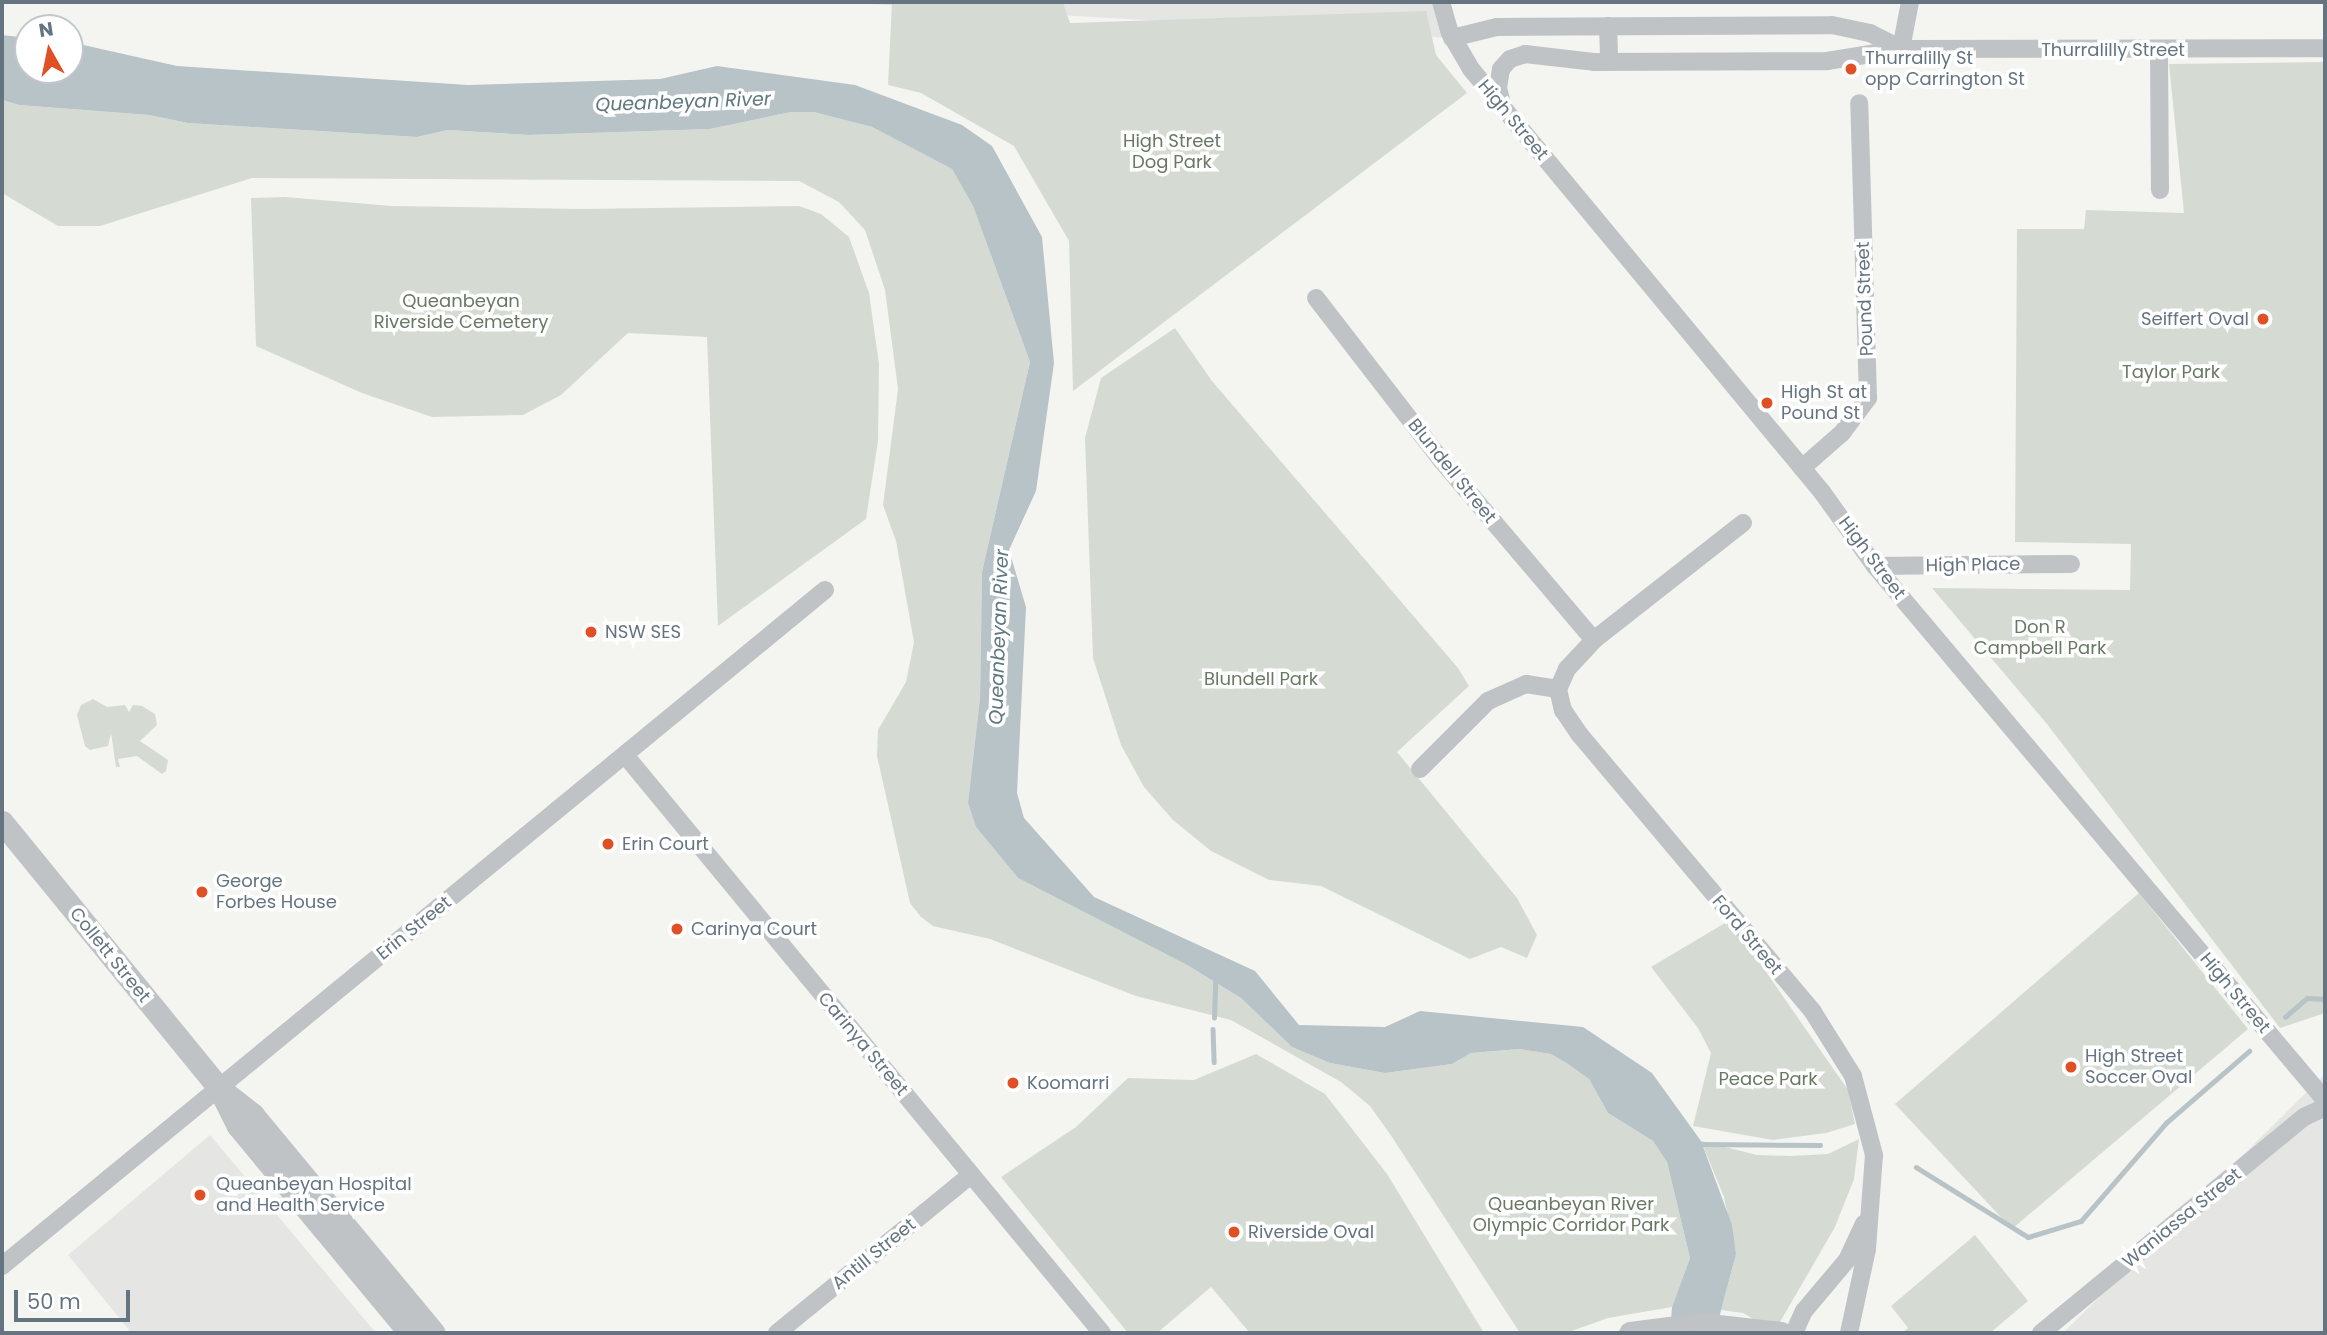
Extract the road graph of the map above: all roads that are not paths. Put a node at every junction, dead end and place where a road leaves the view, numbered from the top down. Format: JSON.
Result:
{"nodes":[{"id":1,"x":1441,"y":2,"type":"edge"},
{"id":2,"x":1910,"y":2,"type":"edge"},
{"id":3,"x":1608,"y":26,"type":"junction"},
{"id":4,"x":1452,"y":37,"type":"junction"},
{"id":5,"x":2325,"y":48,"type":"edge"},
{"id":6,"x":1901,"y":49,"type":"junction"},
{"id":7,"x":2159,"y":51,"type":"junction"},
{"id":8,"x":1609,"y":62,"type":"junction"},
{"id":9,"x":1859,"y":103,"type":"dead end"},
{"id":10,"x":1506,"y":113,"type":"junction"},
{"id":11,"x":2160,"y":190,"type":"dead end"},
{"id":12,"x":1316,"y":298,"type":"dead end"},
{"id":13,"x":1802,"y":468,"type":"junction"},
{"id":14,"x":1743,"y":523,"type":"dead end"},
{"id":15,"x":2071,"y":564,"type":"dead end"},
{"id":16,"x":1875,"y":566,"type":"junction"},
{"id":17,"x":825,"y":590,"type":"dead end"},
{"id":18,"x":1594,"y":640,"type":"junction"},
{"id":19,"x":1558,"y":689,"type":"junction"},
{"id":20,"x":625,"y":755,"type":"junction"},
{"id":21,"x":1420,"y":769,"type":"dead end"},
{"id":22,"x":2,"y":822,"type":"edge"},
{"id":23,"x":219,"y":1088,"type":"junction"},
{"id":24,"x":2325,"y":1100,"type":"edge"},
{"id":25,"x":2325,"y":1107,"type":"edge"},
{"id":26,"x":971,"y":1175,"type":"junction"},
{"id":27,"x":1870,"y":1208,"type":"junction"},
{"id":28,"x":2,"y":1266,"type":"edge"},
{"id":29,"x":1745,"y":1331,"type":"edge"},
{"id":30,"x":410,"y":1333,"type":"edge"},
{"id":31,"x":434,"y":1333,"type":"edge"},
{"id":32,"x":777,"y":1333,"type":"edge"},
{"id":33,"x":1102,"y":1333,"type":"edge"},
{"id":34,"x":1630,"y":1333,"type":"edge"},
{"id":35,"x":1780,"y":1333,"type":"edge"},
{"id":36,"x":1794,"y":1333,"type":"edge"},
{"id":37,"x":1849,"y":1333,"type":"edge"},
{"id":38,"x":2041,"y":1333,"type":"edge"}],
"edges":[{"from":1,"to":4,"type":"street","name":"High Street"},
{"from":2,"to":6,"type":"street"},
{"from":3,"to":4,"type":"street","name":"Thurralilly Street"},
{"from":3,"to":6,"type":"street","name":"Thurralilly Street"},
{"from":3,"to":8,"type":"street"},
{"from":4,"to":10,"type":"street","name":"High Street"},
{"from":5,"to":7,"type":"street","name":"Thurralilly Street"},
{"from":6,"to":7,"type":"street","name":"Thurralilly Street"},
{"from":6,"to":8,"type":"street","name":"Thurralilly Street"},
{"from":7,"to":11,"type":"street"},
{"from":8,"to":10,"type":"street","name":"Thurralilly Street"},
{"from":9,"to":13,"type":"street","name":"Pound Street"},
{"from":10,"to":13,"type":"street","name":"High Street"},
{"from":12,"to":18,"type":"street","name":"Blundell Street"},
{"from":13,"to":16,"type":"street","name":"High Street"},
{"from":14,"to":18,"type":"street"},
{"from":15,"to":16,"type":"street","name":"High Place"},
{"from":16,"to":24,"type":"street","name":"High Street"},
{"from":17,"to":20,"type":"street","name":"Erin Street"},
{"from":18,"to":19,"type":"street"},
{"from":19,"to":21,"type":"street"},
{"from":19,"to":27,"type":"street","name":"Ford Street"},
{"from":20,"to":23,"type":"street","name":"Erin Street"},
{"from":20,"to":26,"type":"street","name":"Carinya Street"},
{"from":22,"to":23,"type":"street","name":"Collett Street"},
{"from":23,"to":28,"type":"street","name":"Erin Street"},
{"from":23,"to":30,"type":"street","name":"Collett Street"},
{"from":23,"to":31,"type":"street","name":"Collett Street"},
{"from":25,"to":38,"type":"street","name":"Waniassa Street"},
{"from":26,"to":32,"type":"street","name":"Antill Street"},
{"from":26,"to":33,"type":"street","name":"Carinya Street"},
{"from":27,"to":36,"type":"street","name":"Ford Street"},
{"from":27,"to":37,"type":"street","name":"Ford Street"},
{"from":29,"to":34,"type":"street"},
{"from":29,"to":35,"type":"street"}]}
